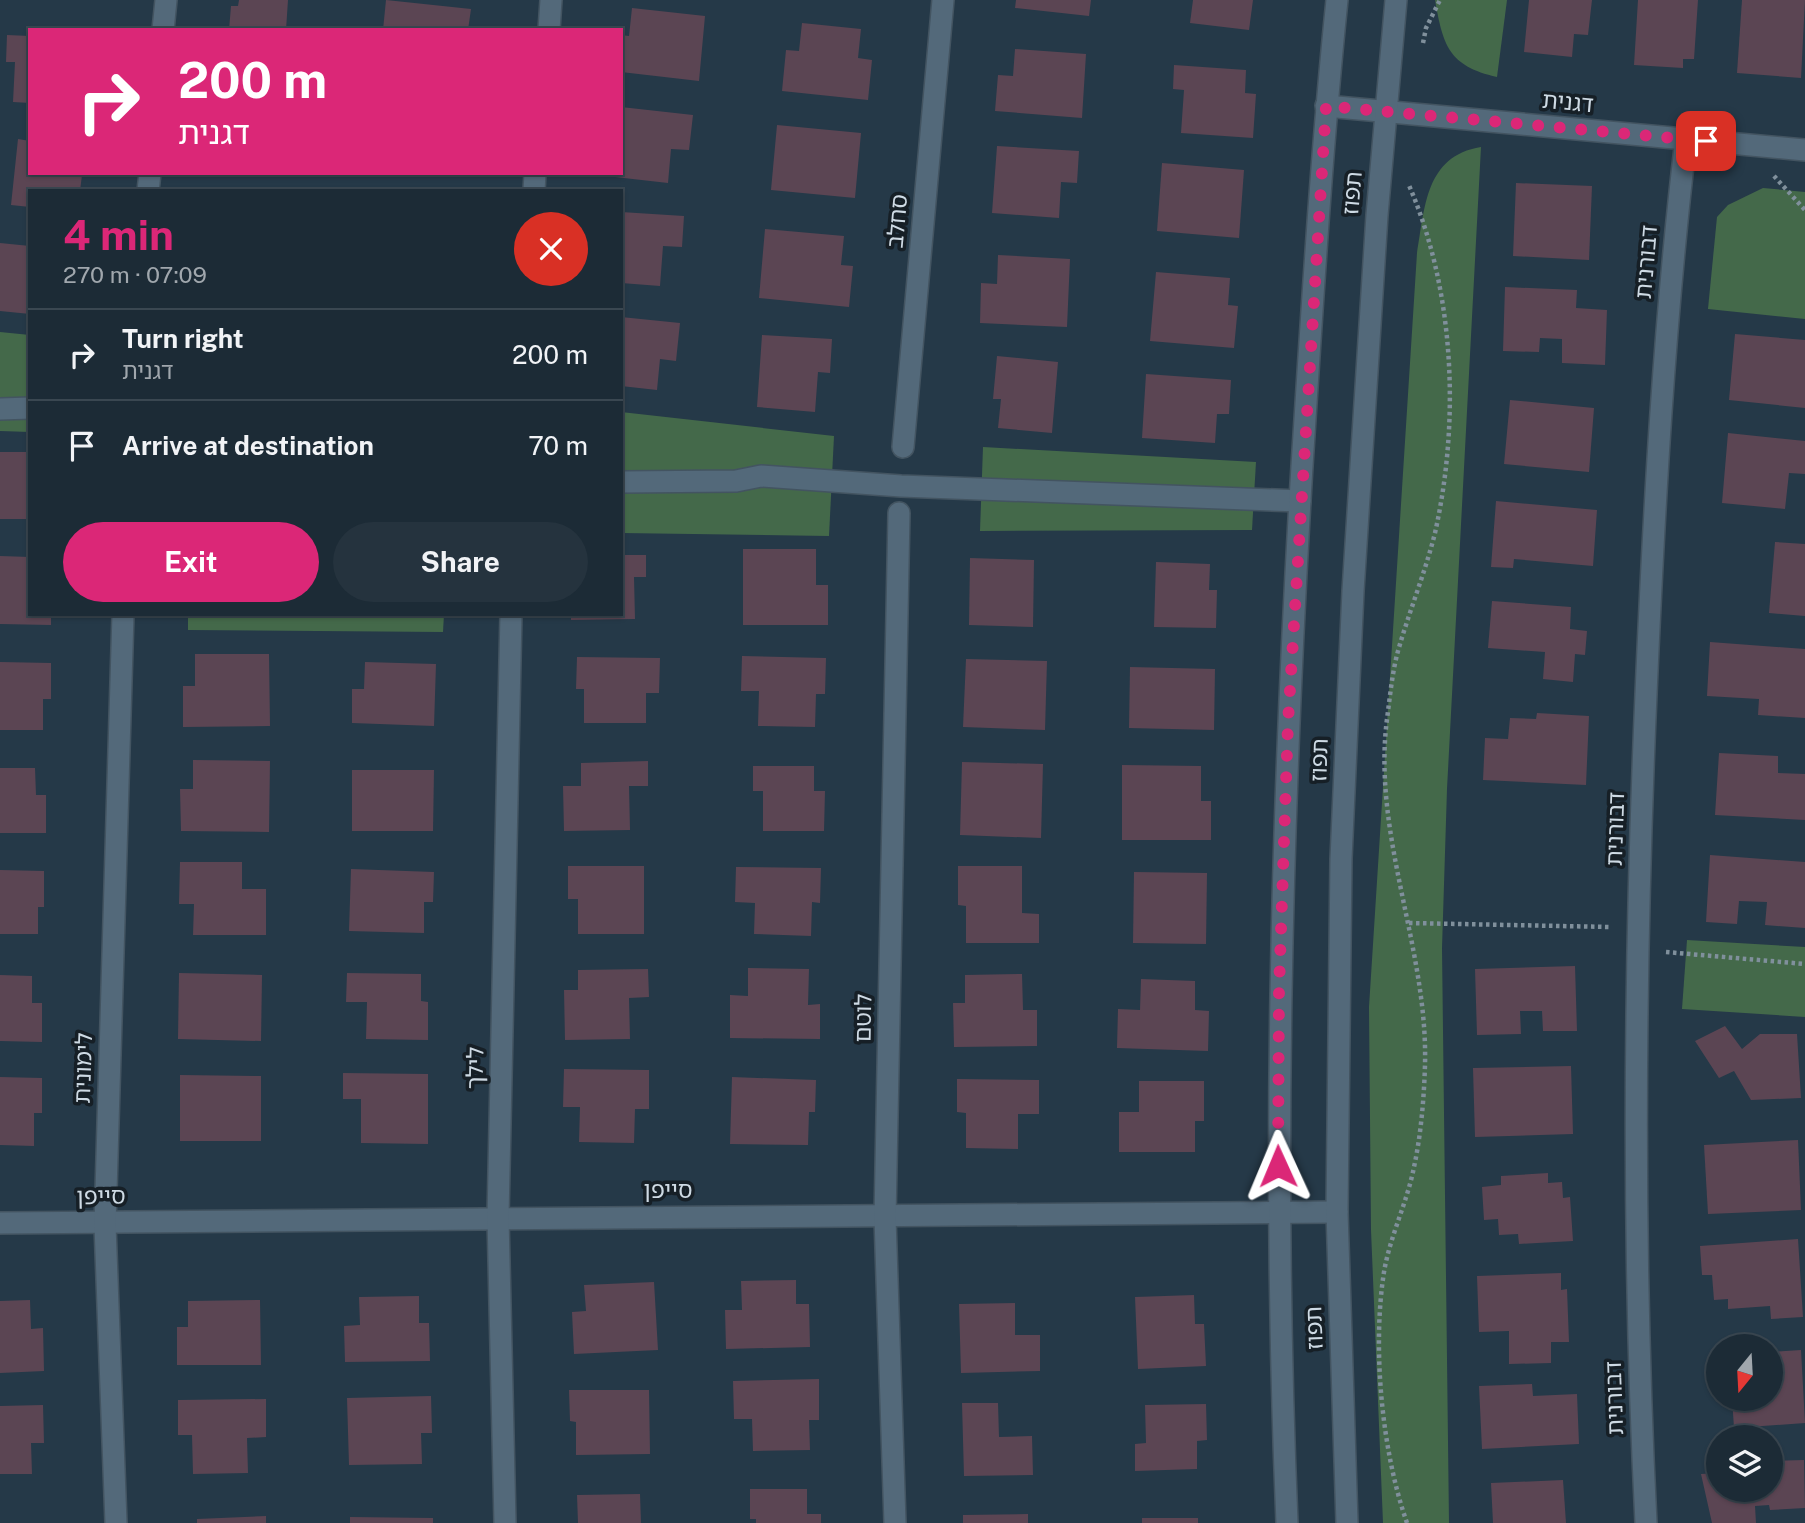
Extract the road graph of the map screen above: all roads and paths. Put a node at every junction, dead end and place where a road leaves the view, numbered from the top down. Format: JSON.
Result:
{"nodes":[{"id":1,"x":166,"y":0,"type":"edge"},
{"id":2,"x":551,"y":0,"type":"edge"},
{"id":3,"x":943,"y":0,"type":"edge"},
{"id":4,"x":1337,"y":0,"type":"edge"},
{"id":5,"x":1396,"y":0,"type":"edge"},
{"id":6,"x":1440,"y":0,"type":"edge"},
{"id":7,"x":163,"y":28,"type":"edge"},
{"id":8,"x":549,"y":28,"type":"edge"},
{"id":9,"x":1422,"y":53,"type":"dead end"},
{"id":10,"x":1326,"y":106,"type":"junction"},
{"id":11,"x":1385,"y":111,"type":"junction"},
{"id":12,"x":1686,"y":139,"type":"junction"},
{"id":13,"x":1805,"y":150,"type":"edge"},
{"id":14,"x":1407,"y":181,"type":"dead end"},
{"id":15,"x":0,"y":408,"type":"edge"},
{"id":16,"x":28,"y":408,"type":"edge"},
{"id":17,"x":903,"y":447,"type":"dead end"},
{"id":18,"x":623,"y":482,"type":"edge"},
{"id":19,"x":1300,"y":501,"type":"junction"},
{"id":20,"x":899,"y":513,"type":"dead end"},
{"id":21,"x":123,"y":616,"type":"edge"},
{"id":22,"x":511,"y":616,"type":"edge"},
{"id":23,"x":1409,"y":923,"type":"junction"},
{"id":24,"x":1638,"y":938,"type":"junction"},
{"id":25,"x":1805,"y":964,"type":"edge"},
{"id":26,"x":1337,"y":1212,"type":"junction"},
{"id":27,"x":1278,"y":1213,"type":"junction"},
{"id":28,"x":885,"y":1216,"type":"junction"},
{"id":29,"x":498,"y":1217,"type":"junction"},
{"id":30,"x":105,"y":1222,"type":"junction"},
{"id":31,"x":0,"y":1223,"type":"edge"},
{"id":32,"x":116,"y":1523,"type":"edge"},
{"id":33,"x":505,"y":1523,"type":"edge"},
{"id":34,"x":895,"y":1523,"type":"edge"},
{"id":35,"x":1287,"y":1523,"type":"edge"},
{"id":36,"x":1347,"y":1523,"type":"edge"},
{"id":37,"x":1407,"y":1523,"type":"edge"},
{"id":38,"x":1646,"y":1523,"type":"edge"}],
"edges":[{"from":1,"to":7,"type":"street"},
{"from":2,"to":8,"type":"street"},
{"from":3,"to":17,"type":"street","name":"סחלב"},
{"from":4,"to":10,"type":"street","name":"תפוז"},
{"from":5,"to":11,"type":"street","name":"תפוז"},
{"from":6,"to":9,"type":"path"},
{"from":10,"to":11,"type":"street","name":"דגנית"},
{"from":10,"to":19,"type":"street","name":"תפוז"},
{"from":11,"to":12,"type":"street","name":"דגנית"},
{"from":11,"to":26,"type":"street","name":"תפוז"},
{"from":12,"to":13,"type":"street","name":"דגנית"},
{"from":12,"to":24,"type":"street","name":"דבורנית"},
{"from":14,"to":23,"type":"path"},
{"from":15,"to":16,"type":"street"},
{"from":18,"to":19,"type":"street"},
{"from":19,"to":27,"type":"street","name":"תפוז"},
{"from":20,"to":28,"type":"street","name":"לוטם"},
{"from":21,"to":30,"type":"street","name":"לימונית"},
{"from":22,"to":29,"type":"street","name":"לילך"},
{"from":23,"to":24,"type":"path"},
{"from":23,"to":37,"type":"path"},
{"from":24,"to":25,"type":"path"},
{"from":24,"to":38,"type":"street","name":"דבורנית"},
{"from":26,"to":27,"type":"street","name":"סייפן"},
{"from":26,"to":36,"type":"street","name":"תפוז"},
{"from":27,"to":28,"type":"street","name":"סייפן"},
{"from":27,"to":35,"type":"street","name":"תפוז"},
{"from":28,"to":29,"type":"street","name":"סייפן"},
{"from":28,"to":34,"type":"street","name":"לוטם"},
{"from":29,"to":30,"type":"street","name":"סייפן"},
{"from":29,"to":33,"type":"street","name":"לילך"},
{"from":30,"to":31,"type":"street","name":"סייפן"},
{"from":30,"to":32,"type":"street","name":"לימונית"}]}
